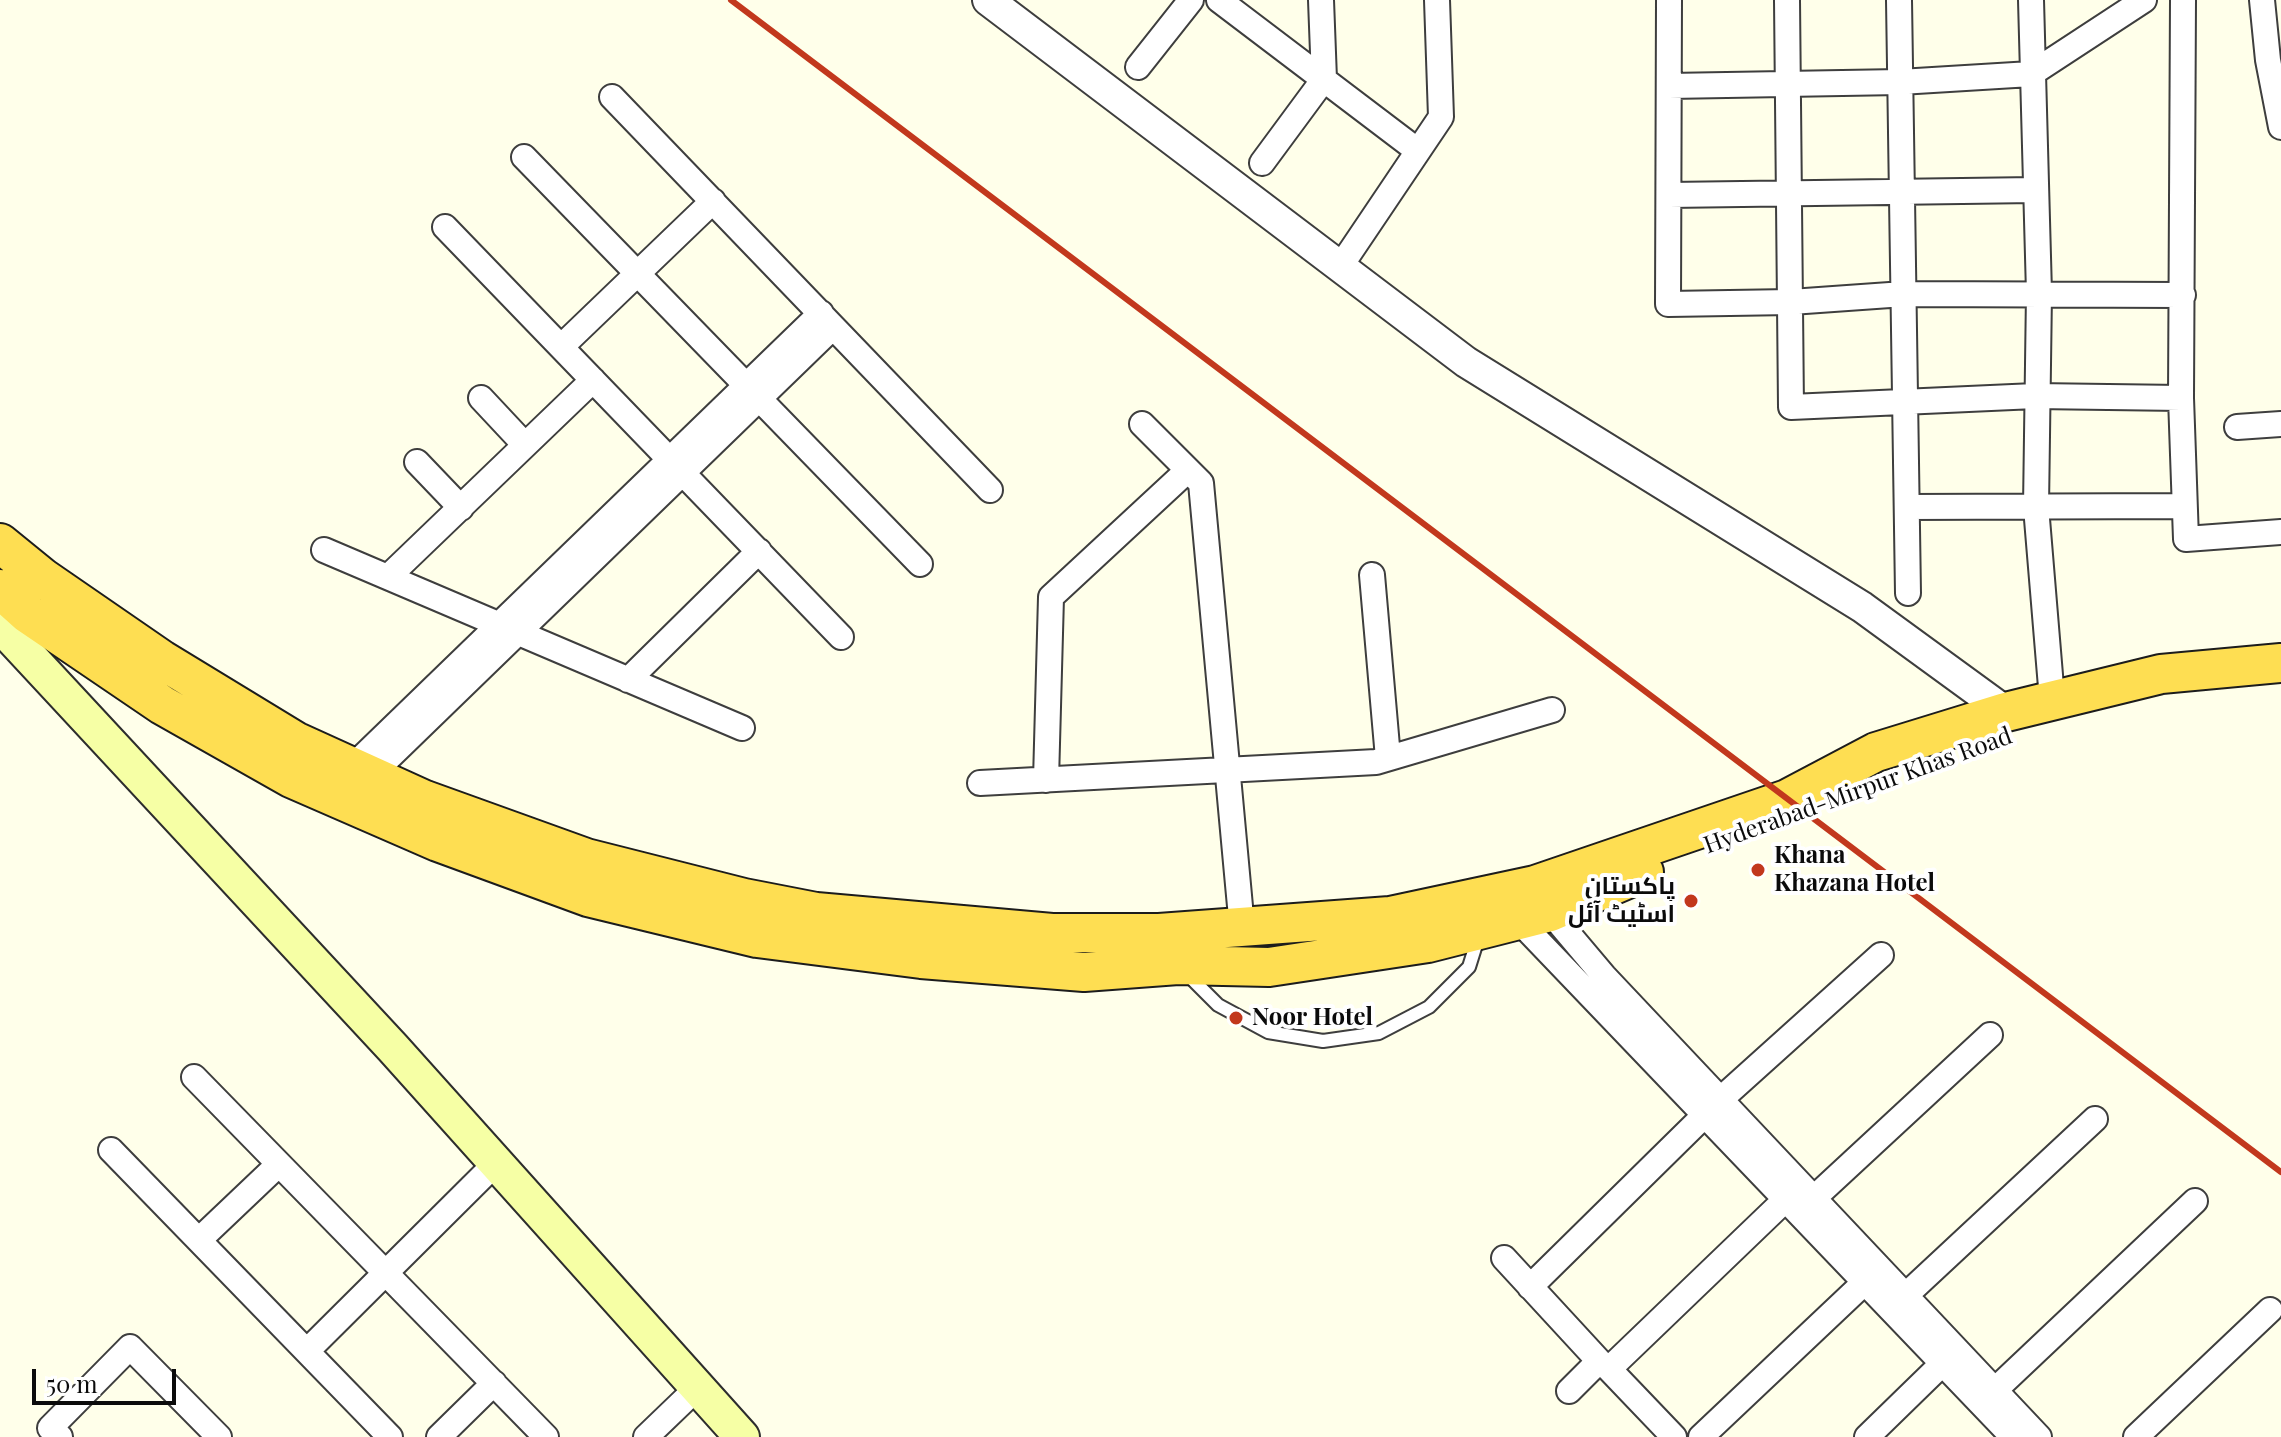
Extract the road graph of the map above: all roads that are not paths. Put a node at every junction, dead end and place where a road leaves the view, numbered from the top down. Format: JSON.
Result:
{"nodes":[{"id":1,"x":988,"y":0,"type":"edge"},
{"id":2,"x":1191,"y":0,"type":"edge"},
{"id":3,"x":1219,"y":0,"type":"edge"},
{"id":4,"x":1321,"y":0,"type":"edge"},
{"id":5,"x":1437,"y":0,"type":"edge"},
{"id":6,"x":1669,"y":0,"type":"edge"},
{"id":7,"x":1787,"y":0,"type":"edge"},
{"id":8,"x":1899,"y":0,"type":"edge"},
{"id":9,"x":2031,"y":0,"type":"edge"},
{"id":10,"x":2144,"y":0,"type":"edge"},
{"id":11,"x":2183,"y":0,"type":"edge"},
{"id":12,"x":2262,"y":0,"type":"edge"},
{"id":13,"x":1138,"y":67,"type":"dead end"},
{"id":14,"x":2274,"y":70,"type":"edge"},
{"id":15,"x":2031,"y":74,"type":"junction"},
{"id":16,"x":1324,"y":79,"type":"junction"},
{"id":17,"x":1900,"y":82,"type":"junction"},
{"id":18,"x":1788,"y":85,"type":"junction"},
{"id":19,"x":1669,"y":86,"type":"junction"},
{"id":20,"x":612,"y":97,"type":"dead end"},
{"id":21,"x":2281,"y":127,"type":"edge"},
{"id":22,"x":1418,"y":151,"type":"junction"},
{"id":23,"x":524,"y":157,"type":"dead end"},
{"id":24,"x":1262,"y":163,"type":"dead end"},
{"id":25,"x":2035,"y":190,"type":"junction"},
{"id":26,"x":1901,"y":193,"type":"junction"},
{"id":27,"x":1790,"y":194,"type":"junction"},
{"id":28,"x":1669,"y":195,"type":"junction"},
{"id":29,"x":713,"y":201,"type":"junction"},
{"id":30,"x":445,"y":227,"type":"dead end"},
{"id":31,"x":1340,"y":267,"type":"junction"},
{"id":32,"x":637,"y":274,"type":"junction"},
{"id":33,"x":2039,"y":293,"type":"junction"},
{"id":34,"x":1904,"y":294,"type":"junction"},
{"id":35,"x":2183,"y":295,"type":"junction"},
{"id":36,"x":1791,"y":302,"type":"junction"},
{"id":37,"x":827,"y":320,"type":"junction"},
{"id":38,"x":561,"y":347,"type":"junction"},
{"id":39,"x":593,"y":380,"type":"junction"},
{"id":40,"x":752,"y":392,"type":"junction"},
{"id":41,"x":2035,"y":396,"type":"junction"},
{"id":42,"x":481,"y":398,"type":"dead end"},
{"id":43,"x":2181,"y":398,"type":"junction"},
{"id":44,"x":1906,"y":400,"type":"junction"},
{"id":45,"x":1142,"y":424,"type":"dead end"},
{"id":46,"x":2281,"y":424,"type":"edge"},
{"id":47,"x":2237,"y":427,"type":"dead end"},
{"id":48,"x":525,"y":445,"type":"junction"},
{"id":49,"x":417,"y":462,"type":"dead end"},
{"id":50,"x":676,"y":466,"type":"junction"},
{"id":51,"x":1188,"y":470,"type":"junction"},
{"id":52,"x":990,"y":490,"type":"dead end"},
{"id":53,"x":2184,"y":506,"type":"junction"},
{"id":54,"x":1907,"y":507,"type":"junction"},
{"id":55,"x":2036,"y":507,"type":"junction"},
{"id":56,"x":461,"y":508,"type":"junction"},
{"id":57,"x":2281,"y":532,"type":"edge"},
{"id":58,"x":0,"y":543,"type":"edge"},
{"id":59,"x":324,"y":550,"type":"dead end"},
{"id":60,"x":759,"y":551,"type":"junction"},
{"id":61,"x":920,"y":564,"type":"dead end"},
{"id":62,"x":1372,"y":575,"type":"dead end"},
{"id":63,"x":388,"y":577,"type":"junction"},
{"id":64,"x":0,"y":589,"type":"edge"},
{"id":65,"x":1908,"y":593,"type":"dead end"},
{"id":66,"x":0,"y":625,"type":"edge"},
{"id":67,"x":508,"y":629,"type":"junction"},
{"id":68,"x":841,"y":637,"type":"dead end"},
{"id":69,"x":2281,"y":663,"type":"edge"},
{"id":70,"x":628,"y":680,"type":"junction"},
{"id":71,"x":2281,"y":690,"type":"edge"},
{"id":72,"x":2052,"y":699,"type":"junction"},
{"id":73,"x":1552,"y":710,"type":"dead end"},
{"id":74,"x":2006,"y":712,"type":"junction"},
{"id":75,"x":742,"y":728,"type":"dead end"},
{"id":76,"x":1388,"y":758,"type":"junction"},
{"id":77,"x":1228,"y":770,"type":"junction"},
{"id":78,"x":362,"y":771,"type":"junction"},
{"id":79,"x":1046,"y":780,"type":"junction"},
{"id":80,"x":980,"y":783,"type":"dead end"},
{"id":81,"x":1534,"y":916,"type":"junction"},
{"id":82,"x":1242,"y":928,"type":"junction"},
{"id":83,"x":1481,"y":929,"type":"junction"},
{"id":84,"x":1881,"y":955,"type":"dead end"},
{"id":85,"x":1178,"y":965,"type":"junction"},
{"id":86,"x":1990,"y":1035,"type":"dead end"},
{"id":87,"x":194,"y":1077,"type":"dead end"},
{"id":88,"x":1713,"y":1107,"type":"junction"},
{"id":89,"x":2095,"y":1119,"type":"dead end"},
{"id":90,"x":111,"y":1150,"type":"dead end"},
{"id":91,"x":497,"y":1162,"type":"junction"},
{"id":92,"x":279,"y":1164,"type":"junction"},
{"id":93,"x":1814,"y":1198,"type":"junction"},
{"id":94,"x":1786,"y":1199,"type":"junction"},
{"id":95,"x":2195,"y":1201,"type":"dead end"},
{"id":96,"x":199,"y":1240,"type":"junction"},
{"id":97,"x":1504,"y":1258,"type":"dead end"},
{"id":98,"x":386,"y":1273,"type":"junction"},
{"id":99,"x":1865,"y":1282,"type":"junction"},
{"id":100,"x":1530,"y":1287,"type":"junction"},
{"id":101,"x":1906,"y":1295,"type":"junction"},
{"id":102,"x":2270,"y":1310,"type":"dead end"},
{"id":103,"x":307,"y":1351,"type":"junction"},
{"id":104,"x":1943,"y":1363,"type":"junction"},
{"id":105,"x":1604,"y":1365,"type":"junction"},
{"id":106,"x":494,"y":1383,"type":"junction"},
{"id":107,"x":698,"y":1387,"type":"junction"},
{"id":108,"x":1995,"y":1390,"type":"junction"},
{"id":109,"x":1569,"y":1391,"type":"dead end"},
{"id":110,"x":60,"y":1437,"type":"edge"},
{"id":111,"x":219,"y":1437,"type":"edge"},
{"id":112,"x":390,"y":1437,"type":"edge"},
{"id":113,"x":439,"y":1437,"type":"edge"},
{"id":114,"x":546,"y":1437,"type":"edge"},
{"id":115,"x":646,"y":1437,"type":"edge"},
{"id":116,"x":742,"y":1437,"type":"edge"},
{"id":117,"x":1674,"y":1437,"type":"edge"},
{"id":118,"x":1701,"y":1437,"type":"edge"},
{"id":119,"x":1867,"y":1437,"type":"edge"},
{"id":120,"x":2013,"y":1437,"type":"edge"},
{"id":121,"x":2039,"y":1437,"type":"edge"},
{"id":122,"x":2136,"y":1437,"type":"edge"}],
"edges":[{"from":1,"to":31,"type":"street"},
{"from":2,"to":13,"type":"street"},
{"from":3,"to":16,"type":"street"},
{"from":4,"to":16,"type":"street"},
{"from":5,"to":22,"type":"street"},
{"from":6,"to":19,"type":"street"},
{"from":7,"to":18,"type":"street"},
{"from":8,"to":17,"type":"street"},
{"from":9,"to":15,"type":"street"},
{"from":10,"to":15,"type":"street"},
{"from":11,"to":35,"type":"street"},
{"from":12,"to":14,"type":"street"},
{"from":14,"to":21,"type":"street"},
{"from":15,"to":17,"type":"street"},
{"from":15,"to":25,"type":"street"},
{"from":16,"to":22,"type":"street"},
{"from":16,"to":24,"type":"street"},
{"from":17,"to":18,"type":"street"},
{"from":17,"to":26,"type":"street"},
{"from":18,"to":19,"type":"street"},
{"from":18,"to":27,"type":"street"},
{"from":19,"to":28,"type":"street"},
{"from":20,"to":29,"type":"street"},
{"from":22,"to":31,"type":"street"},
{"from":23,"to":32,"type":"street"},
{"from":25,"to":26,"type":"street"},
{"from":25,"to":33,"type":"street"},
{"from":26,"to":27,"type":"street"},
{"from":26,"to":34,"type":"street"},
{"from":27,"to":28,"type":"street"},
{"from":27,"to":36,"type":"street"},
{"from":28,"to":36,"type":"street"},
{"from":29,"to":32,"type":"street"},
{"from":29,"to":37,"type":"street"},
{"from":30,"to":38,"type":"street"},
{"from":31,"to":74,"type":"street"},
{"from":32,"to":38,"type":"street"},
{"from":32,"to":40,"type":"street"},
{"from":33,"to":34,"type":"street"},
{"from":33,"to":35,"type":"street"},
{"from":33,"to":41,"type":"street"},
{"from":34,"to":36,"type":"street"},
{"from":34,"to":44,"type":"street"},
{"from":35,"to":43,"type":"street"},
{"from":36,"to":44,"type":"street"},
{"from":37,"to":40,"type":"street"},
{"from":37,"to":52,"type":"street"},
{"from":38,"to":39,"type":"street"},
{"from":39,"to":48,"type":"street"},
{"from":39,"to":50,"type":"street"},
{"from":40,"to":50,"type":"street"},
{"from":40,"to":61,"type":"street"},
{"from":41,"to":43,"type":"street"},
{"from":41,"to":44,"type":"street"},
{"from":41,"to":55,"type":"street"},
{"from":42,"to":48,"type":"street"},
{"from":43,"to":53,"type":"street"},
{"from":44,"to":54,"type":"street"},
{"from":45,"to":51,"type":"street"},
{"from":46,"to":47,"type":"street"},
{"from":48,"to":56,"type":"street"},
{"from":49,"to":56,"type":"street"},
{"from":50,"to":60,"type":"street"},
{"from":50,"to":67,"type":"street"},
{"from":51,"to":77,"type":"street"},
{"from":51,"to":79,"type":"street"},
{"from":53,"to":55,"type":"street"},
{"from":53,"to":57,"type":"street"},
{"from":54,"to":55,"type":"street"},
{"from":54,"to":65,"type":"street"},
{"from":55,"to":72,"type":"street"},
{"from":56,"to":63,"type":"street"},
{"from":58,"to":78,"type":"highway","name":"Hyderabad-Mirpur Khas Road"},
{"from":59,"to":63,"type":"street"},
{"from":60,"to":68,"type":"street"},
{"from":60,"to":70,"type":"street"},
{"from":62,"to":76,"type":"street"},
{"from":63,"to":67,"type":"street"},
{"from":64,"to":85,"type":"highway","name":"Hyderabad-Mirpur Khas Road"},
{"from":66,"to":91,"type":"main road"},
{"from":67,"to":70,"type":"street"},
{"from":67,"to":78,"type":"street"},
{"from":69,"to":72,"type":"highway","name":"Hyderabad-Mirpur Khas Road"},
{"from":70,"to":75,"type":"street"},
{"from":71,"to":81,"type":"highway","name":"Hyderabad-Mirpur Khas Road"},
{"from":72,"to":74,"type":"highway","name":"Hyderabad-Mirpur Khas Road"},
{"from":73,"to":76,"type":"street"},
{"from":74,"to":82,"type":"highway","name":"Hyderabad-Mirpur Khas Road"},
{"from":76,"to":77,"type":"street"},
{"from":77,"to":79,"type":"street"},
{"from":77,"to":82,"type":"street"},
{"from":78,"to":82,"type":"highway","name":"Hyderabad-Mirpur Khas Road"},
{"from":79,"to":80,"type":"street"},
{"from":81,"to":83,"type":"highway","name":"Hyderabad-Mirpur Khas Road"},
{"from":81,"to":88,"type":"street"},
{"from":83,"to":85,"type":"highway","name":"Hyderabad-Mirpur Khas Road"},
{"from":83,"to":85,"type":"lane"},
{"from":84,"to":88,"type":"street"},
{"from":86,"to":93,"type":"street"},
{"from":87,"to":92,"type":"street"},
{"from":88,"to":93,"type":"street"},
{"from":88,"to":94,"type":"street"},
{"from":88,"to":100,"type":"street"},
{"from":89,"to":101,"type":"street"},
{"from":90,"to":96,"type":"street"},
{"from":91,"to":98,"type":"street"},
{"from":91,"to":107,"type":"main road"},
{"from":92,"to":96,"type":"street"},
{"from":92,"to":98,"type":"street"},
{"from":93,"to":94,"type":"street"},
{"from":93,"to":101,"type":"street"},
{"from":94,"to":99,"type":"street"},
{"from":94,"to":105,"type":"street"},
{"from":95,"to":108,"type":"street"},
{"from":96,"to":103,"type":"street"},
{"from":97,"to":100,"type":"street"},
{"from":98,"to":103,"type":"street"},
{"from":98,"to":106,"type":"street"},
{"from":99,"to":104,"type":"street"},
{"from":99,"to":118,"type":"street"},
{"from":100,"to":105,"type":"street"},
{"from":101,"to":108,"type":"street"},
{"from":102,"to":122,"type":"street"},
{"from":103,"to":112,"type":"street"},
{"from":104,"to":119,"type":"street"},
{"from":104,"to":120,"type":"street"},
{"from":105,"to":109,"type":"street"},
{"from":105,"to":117,"type":"street"},
{"from":106,"to":113,"type":"street"},
{"from":106,"to":114,"type":"street"},
{"from":107,"to":115,"type":"street"},
{"from":107,"to":116,"type":"main road"},
{"from":108,"to":121,"type":"street"},
{"from":110,"to":111,"type":"street"}]}
